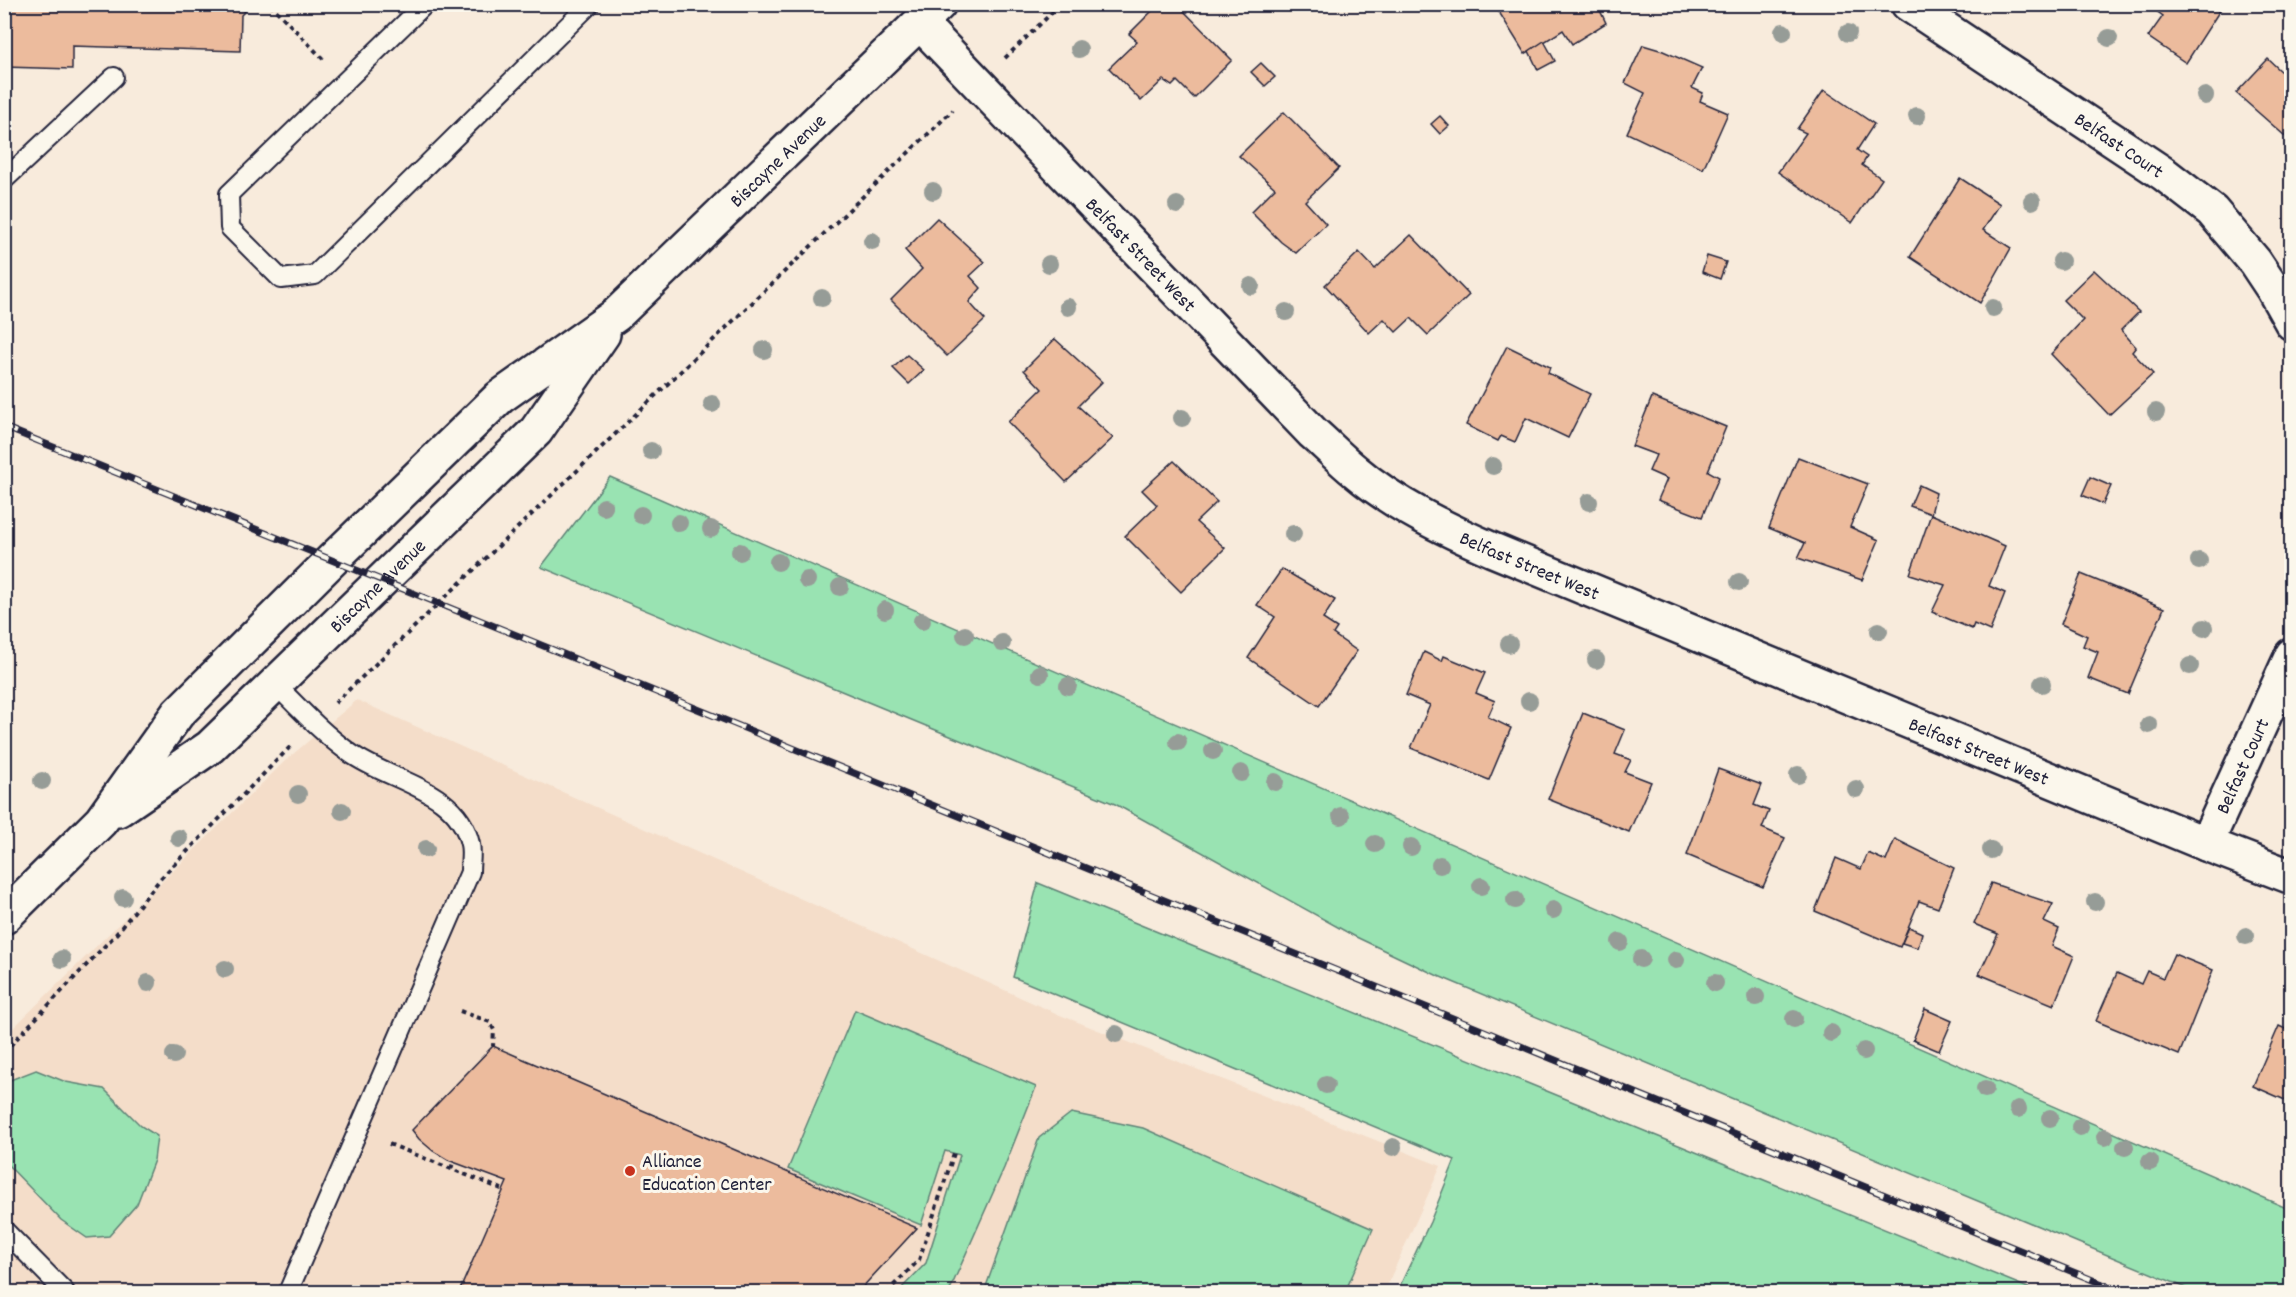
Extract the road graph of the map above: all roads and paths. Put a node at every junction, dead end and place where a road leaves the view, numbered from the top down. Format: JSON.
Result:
{"nodes":[{"id":1,"x":270,"y":4,"type":"edge"},
{"id":2,"x":425,"y":4,"type":"edge"},
{"id":3,"x":590,"y":4,"type":"edge"},
{"id":4,"x":1061,"y":4,"type":"edge"},
{"id":5,"x":1908,"y":4,"type":"edge"},
{"id":6,"x":930,"y":14,"type":"edge"},
{"id":7,"x":114,"y":77,"type":"dead end"},
{"id":8,"x":345,"y":82,"type":"junction"},
{"id":9,"x":979,"y":84,"type":"junction"},
{"id":10,"x":4,"y":180,"type":"edge"},
{"id":11,"x":616,"y":315,"type":"junction"},
{"id":12,"x":2292,"y":323,"type":"edge"},
{"id":13,"x":2292,"y":655,"type":"edge"},
{"id":14,"x":275,"y":684,"type":"junction"},
{"id":15,"x":314,"y":723,"type":"junction"},
{"id":16,"x":101,"y":821,"type":"junction"},
{"id":17,"x":2206,"y":844,"type":"junction"},
{"id":18,"x":2292,"y":877,"type":"edge"},
{"id":19,"x":4,"y":917,"type":"edge"},
{"id":20,"x":460,"y":1011,"type":"dead end"},
{"id":21,"x":493,"y":1046,"type":"dead end"},
{"id":22,"x":4,"y":1052,"type":"edge"},
{"id":23,"x":389,"y":1144,"type":"dead end"},
{"id":24,"x":954,"y":1153,"type":"dead end"},
{"id":25,"x":453,"y":1163,"type":"dead end"},
{"id":26,"x":451,"y":1169,"type":"junction"},
{"id":27,"x":504,"y":1190,"type":"dead end"},
{"id":28,"x":4,"y":1230,"type":"edge"},
{"id":29,"x":65,"y":1293,"type":"edge"},
{"id":30,"x":288,"y":1293,"type":"edge"},
{"id":31,"x":887,"y":1293,"type":"edge"}],
"edges":[{"from":1,"to":8,"type":"path"},
{"from":2,"to":8,"type":"lane"},
{"from":3,"to":8,"type":"lane"},
{"from":4,"to":9,"type":"path"},
{"from":5,"to":12,"type":"street","name":"Belfast Court"},
{"from":6,"to":9,"type":"street","name":"Belfast Street West"},
{"from":6,"to":11,"type":"street","name":"Biscayne Avenue"},
{"from":7,"to":10,"type":"lane"},
{"from":9,"to":15,"type":"path"},
{"from":9,"to":17,"type":"street","name":"Belfast Street West"},
{"from":11,"to":14,"type":"street","name":"Biscayne Avenue"},
{"from":11,"to":16,"type":"street","name":"Biscayne Avenue"},
{"from":13,"to":17,"type":"street","name":"Belfast Court"},
{"from":14,"to":15,"type":"lane"},
{"from":14,"to":16,"type":"street","name":"Biscayne Avenue"},
{"from":15,"to":22,"type":"path"},
{"from":15,"to":30,"type":"lane"},
{"from":16,"to":19,"type":"street","name":"Biscayne Avenue"},
{"from":17,"to":18,"type":"street","name":"Belfast Street West"},
{"from":20,"to":21,"type":"path"},
{"from":23,"to":26,"type":"path"},
{"from":24,"to":31,"type":"path"},
{"from":25,"to":26,"type":"path"},
{"from":26,"to":27,"type":"path"},
{"from":28,"to":29,"type":"lane"}]}
